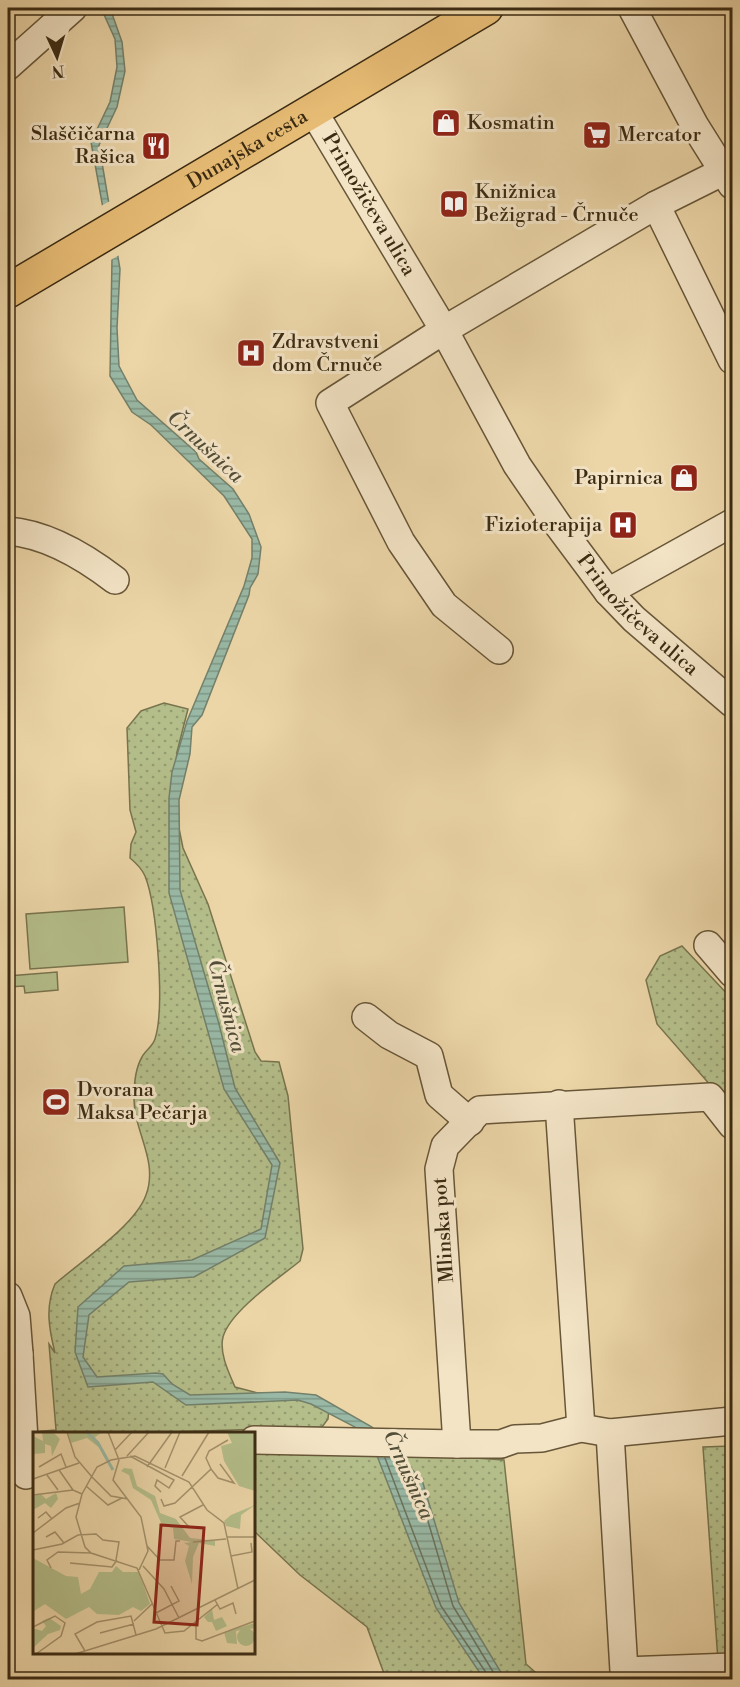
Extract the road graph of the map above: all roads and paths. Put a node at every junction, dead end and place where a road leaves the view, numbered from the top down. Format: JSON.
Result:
{"nodes":[{"id":1,"x":73,"y":8,"type":"edge"},
{"id":2,"x":486,"y":8,"type":"edge"},
{"id":3,"x":632,"y":8,"type":"edge"},
{"id":4,"x":8,"y":63,"type":"edge"},
{"id":5,"x":312,"y":109,"type":"junction"},
{"id":6,"x":728,"y":178,"type":"edge"},
{"id":7,"x":656,"y":205,"type":"junction"},
{"id":8,"x":8,"y":291,"type":"edge"},
{"id":9,"x":444,"y":330,"type":"junction"},
{"id":10,"x":732,"y":360,"type":"edge"},
{"id":11,"x":732,"y":523,"type":"edge"},
{"id":12,"x":8,"y":531,"type":"edge"},
{"id":13,"x":115,"y":580,"type":"dead end"},
{"id":14,"x":608,"y":592,"type":"junction"},
{"id":15,"x":499,"y":650,"type":"dead end"},
{"id":16,"x":732,"y":704,"type":"edge"},
{"id":17,"x":708,"y":945,"type":"dead end"},
{"id":18,"x":732,"y":974,"type":"edge"},
{"id":19,"x":366,"y":1017,"type":"dead end"},
{"id":20,"x":559,"y":1104,"type":"junction"},
{"id":21,"x":470,"y":1122,"type":"junction"},
{"id":22,"x":732,"y":1125,"type":"edge"},
{"id":23,"x":8,"y":1296,"type":"edge"},
{"id":24,"x":13,"y":1354,"type":"edge"},
{"id":25,"x":732,"y":1421,"type":"edge"},
{"id":26,"x":581,"y":1428,"type":"junction"},
{"id":27,"x":610,"y":1433,"type":"junction"},
{"id":28,"x":255,"y":1440,"type":"edge"},
{"id":29,"x":458,"y":1443,"type":"junction"},
{"id":30,"x":23,"y":1476,"type":"edge"},
{"id":31,"x":732,"y":1667,"type":"edge"}],
"edges":[{"from":1,"to":4,"type":"street"},
{"from":2,"to":5,"type":"main road","name":"Dunajska cesta"},
{"from":3,"to":6,"type":"street"},
{"from":5,"to":8,"type":"main road","name":"Dunajska cesta"},
{"from":5,"to":9,"type":"street","name":"Primožičeva ulica"},
{"from":6,"to":7,"type":"street"},
{"from":7,"to":9,"type":"street"},
{"from":7,"to":10,"type":"street"},
{"from":9,"to":14,"type":"street","name":"Primožičeva ulica"},
{"from":9,"to":15,"type":"street"},
{"from":11,"to":14,"type":"street"},
{"from":12,"to":13,"type":"street"},
{"from":14,"to":16,"type":"street","name":"Primožičeva ulica"},
{"from":17,"to":18,"type":"street"},
{"from":19,"to":21,"type":"street"},
{"from":20,"to":21,"type":"street","name":"Mlinska pot"},
{"from":20,"to":22,"type":"street","name":"Mlinska pot"},
{"from":20,"to":26,"type":"street"},
{"from":21,"to":29,"type":"street","name":"Mlinska pot"},
{"from":23,"to":24,"type":"street"},
{"from":24,"to":30,"type":"street"},
{"from":25,"to":27,"type":"street"},
{"from":26,"to":27,"type":"street"},
{"from":26,"to":29,"type":"street"},
{"from":27,"to":31,"type":"street"},
{"from":28,"to":29,"type":"street"}]}
